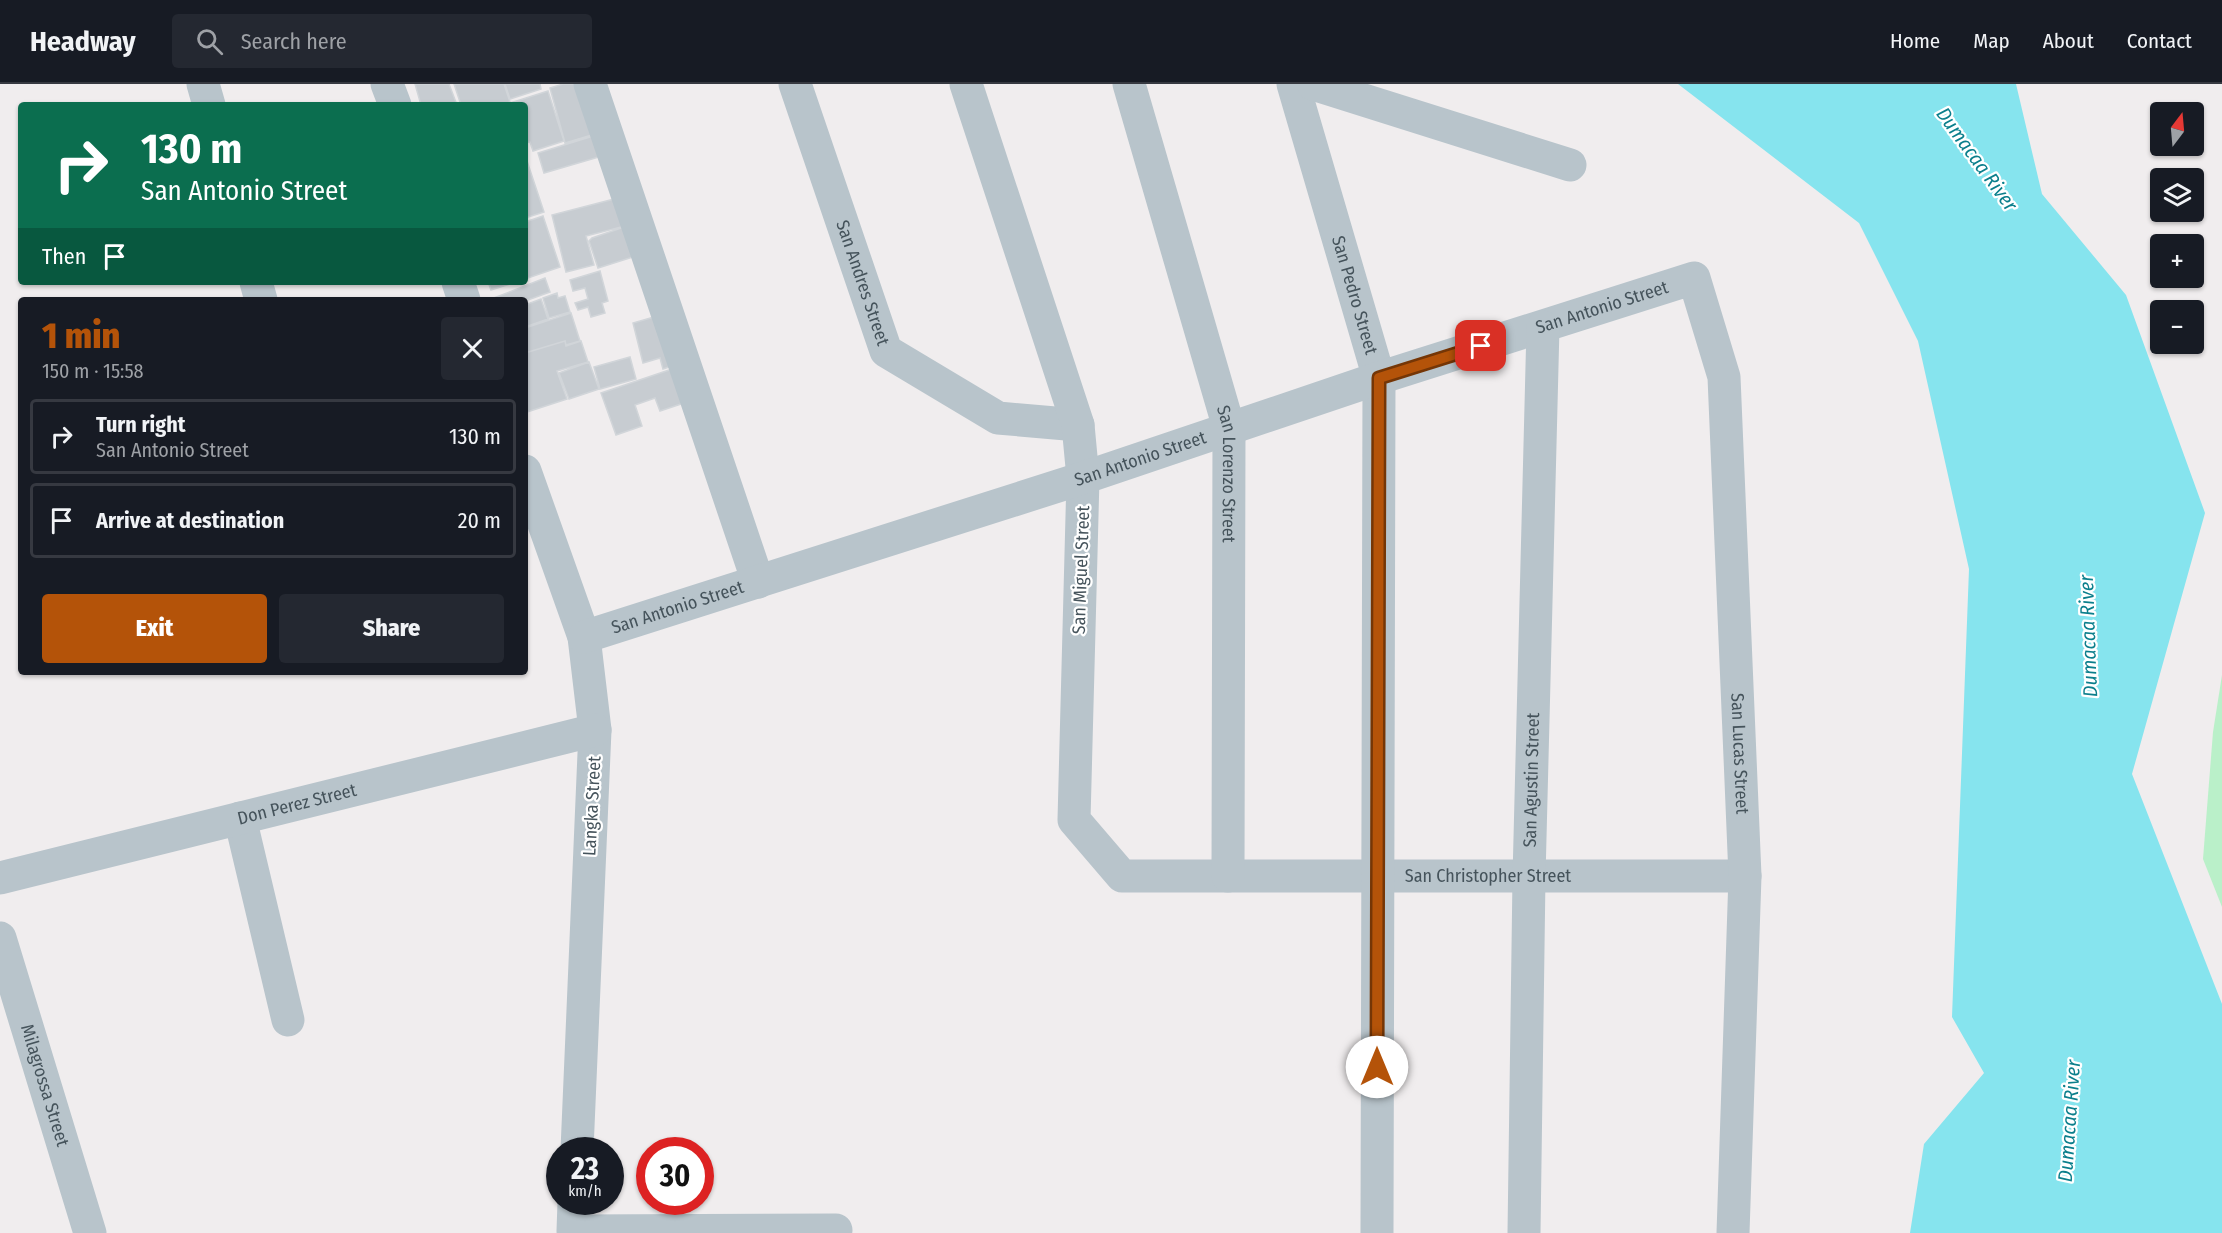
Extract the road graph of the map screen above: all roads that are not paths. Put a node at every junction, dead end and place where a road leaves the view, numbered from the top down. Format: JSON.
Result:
{"nodes":[{"id":1,"x":203,"y":84,"type":"edge"},
{"id":2,"x":387,"y":84,"type":"edge"},
{"id":3,"x":590,"y":84,"type":"edge"},
{"id":4,"x":795,"y":84,"type":"edge"},
{"id":5,"x":966,"y":84,"type":"edge"},
{"id":6,"x":1129,"y":84,"type":"edge"},
{"id":7,"x":1293,"y":84,"type":"edge"},
{"id":8,"x":1313,"y":84,"type":"edge"},
{"id":9,"x":207,"y":102,"type":"edge"},
{"id":10,"x":394,"y":102,"type":"edge"},
{"id":11,"x":1570,"y":165,"type":"dead end"},
{"id":12,"x":1694,"y":278,"type":"joint"},
{"id":13,"x":1542,"y":327,"type":"junction"},
{"id":14,"x":1379,"y":378,"type":"junction"},
{"id":15,"x":1078,"y":426,"type":"junction"},
{"id":16,"x":1229,"y":428,"type":"junction"},
{"id":17,"x":1083,"y":478,"type":"junction"},
{"id":18,"x":528,"y":479,"type":"edge"},
{"id":19,"x":758,"y":582,"type":"junction"},
{"id":20,"x":584,"y":637,"type":"junction"},
{"id":21,"x":595,"y":730,"type":"junction"},
{"id":22,"x":240,"y":818,"type":"junction"},
{"id":23,"x":1122,"y":876,"type":"joint"},
{"id":24,"x":1228,"y":876,"type":"junction"},
{"id":25,"x":1745,"y":876,"type":"junction"},
{"id":26,"x":1378,"y":877,"type":"junction"},
{"id":27,"x":1529,"y":877,"type":"junction"},
{"id":28,"x":0,"y":878,"type":"edge"},
{"id":29,"x":0,"y":938,"type":"edge"},
{"id":30,"x":288,"y":1020,"type":"dead end"},
{"id":31,"x":578,"y":1137,"type":"edge"},
{"id":32,"x":574,"y":1215,"type":"edge"},
{"id":33,"x":836,"y":1230,"type":"dead end"},
{"id":34,"x":90,"y":1233,"type":"edge"},
{"id":35,"x":1377,"y":1233,"type":"edge"},
{"id":36,"x":1524,"y":1233,"type":"edge"},
{"id":37,"x":1733,"y":1233,"type":"edge"}],
"edges":[{"from":1,"to":9,"type":"street"},
{"from":2,"to":10,"type":"street"},
{"from":3,"to":19,"type":"street"},
{"from":4,"to":15,"type":"street","name":"San Andres Street"},
{"from":5,"to":15,"type":"street","name":"San Miguel Street"},
{"from":6,"to":16,"type":"street","name":"San Lorenzo Street"},
{"from":7,"to":14,"type":"street","name":"San Pedro Street"},
{"from":8,"to":11,"type":"street"},
{"from":12,"to":13,"type":"street","name":"San Antonio Street"},
{"from":12,"to":25,"type":"street","name":"San Lucas Street"},
{"from":13,"to":14,"type":"street","name":"San Antonio Street"},
{"from":13,"to":27,"type":"street","name":"San Agustin Street"},
{"from":14,"to":16,"type":"street","name":"San Antonio Street"},
{"from":14,"to":26,"type":"street","name":"San Pedro Street"},
{"from":15,"to":17,"type":"street","name":"San Miguel Street"},
{"from":16,"to":17,"type":"street","name":"San Antonio Street"},
{"from":16,"to":24,"type":"street","name":"San Lorenzo Street"},
{"from":17,"to":19,"type":"street","name":"San Antonio Street"},
{"from":17,"to":23,"type":"street","name":"San Miguel Street"},
{"from":18,"to":20,"type":"street","name":"Langka Street"},
{"from":19,"to":20,"type":"street","name":"San Antonio Street"},
{"from":20,"to":21,"type":"street","name":"Langka Street"},
{"from":21,"to":22,"type":"street","name":"Don Perez Street"},
{"from":21,"to":31,"type":"street","name":"Langka Street"},
{"from":22,"to":28,"type":"street","name":"Don Perez Street"},
{"from":22,"to":30,"type":"street"},
{"from":23,"to":24,"type":"street","name":"San Christopher Street"},
{"from":24,"to":26,"type":"street","name":"San Christopher Street"},
{"from":25,"to":27,"type":"street","name":"San Christopher Street"},
{"from":25,"to":37,"type":"street","name":"San Lucas Street"},
{"from":26,"to":27,"type":"street","name":"San Christopher Street"},
{"from":26,"to":35,"type":"street","name":"San Pedro Street"},
{"from":27,"to":36,"type":"street","name":"San Agustin Street"},
{"from":29,"to":34,"type":"street","name":"Milagrossa Street"},
{"from":32,"to":33,"type":"street"}]}
